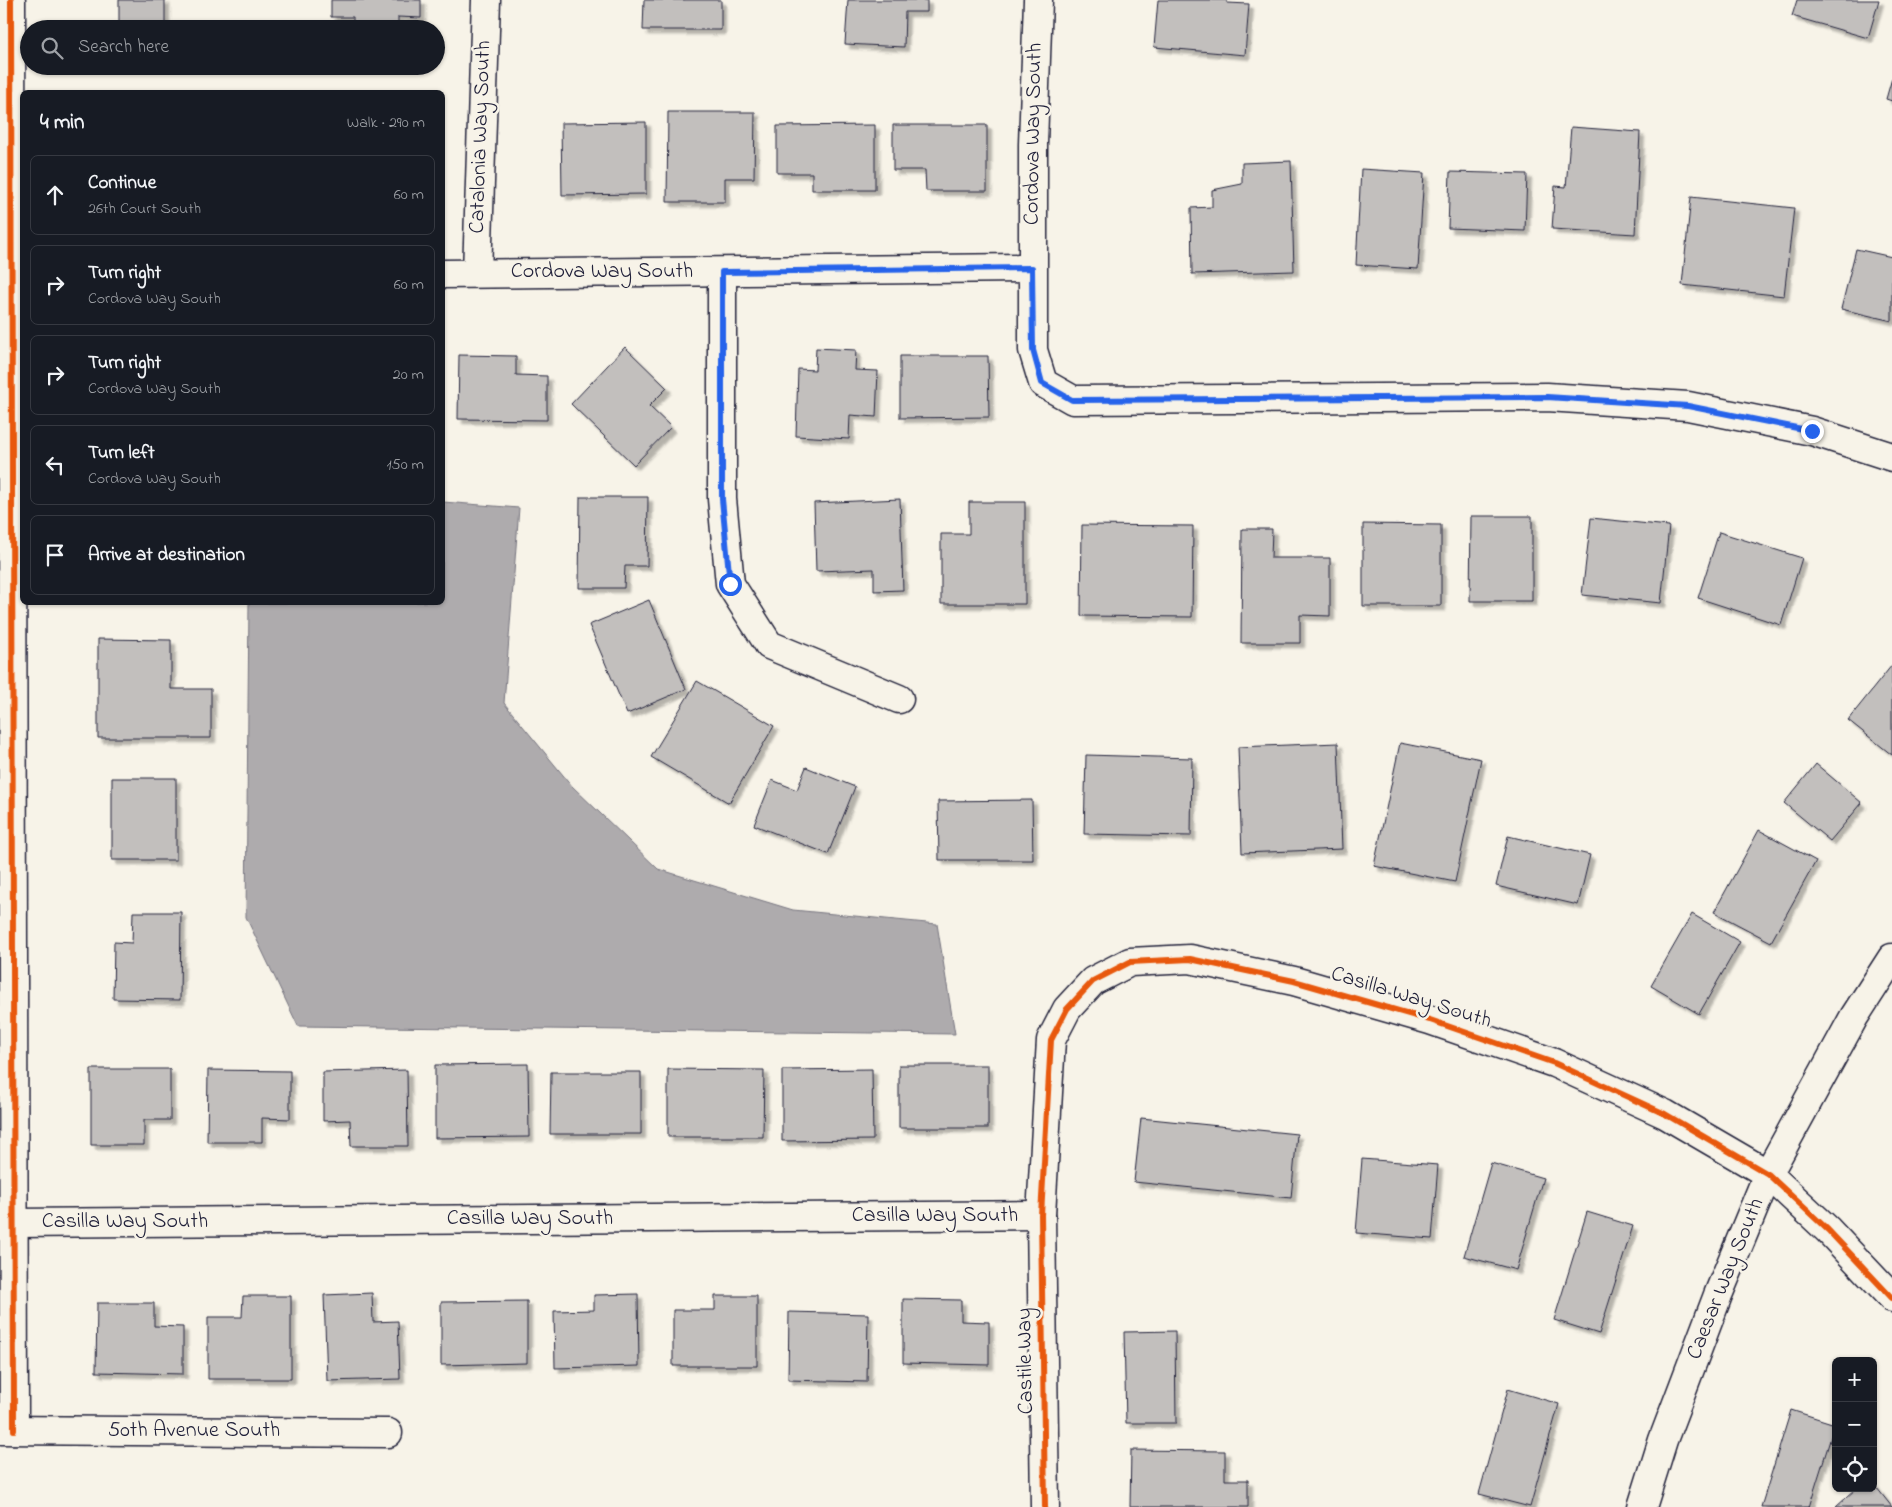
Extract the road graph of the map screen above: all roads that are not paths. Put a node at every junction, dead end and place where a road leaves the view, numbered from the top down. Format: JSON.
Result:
{"nodes":[{"id":1,"x":11,"y":0,"type":"edge"},
{"id":2,"x":486,"y":0,"type":"edge"},
{"id":3,"x":1038,"y":0,"type":"edge"},
{"id":4,"x":1032,"y":268,"type":"junction"},
{"id":5,"x":722,"y":272,"type":"junction"},
{"id":6,"x":477,"y":273,"type":"junction"},
{"id":7,"x":445,"y":274,"type":"edge"},
{"id":8,"x":17,"y":280,"type":"edge"},
{"id":9,"x":1892,"y":458,"type":"edge"},
{"id":10,"x":899,"y":699,"type":"dead end"},
{"id":11,"x":1892,"y":958,"type":"edge"},
{"id":12,"x":7,"y":1114,"type":"edge"},
{"id":13,"x":1768,"y":1174,"type":"junction"},
{"id":14,"x":1041,"y":1215,"type":"junction"},
{"id":15,"x":14,"y":1222,"type":"junction"},
{"id":16,"x":1892,"y":1298,"type":"edge"},
{"id":17,"x":7,"y":1430,"type":"edge"},
{"id":18,"x":388,"y":1432,"type":"dead end"},
{"id":19,"x":1045,"y":1507,"type":"edge"},
{"id":20,"x":1642,"y":1507,"type":"edge"}],
"edges":[{"from":1,"to":8,"type":"street"},
{"from":2,"to":6,"type":"street","name":"Catalonia Way South"},
{"from":3,"to":4,"type":"street","name":"Cordova Way South"},
{"from":4,"to":5,"type":"street","name":"Cordova Way South"},
{"from":4,"to":9,"type":"street","name":"Cordova Way South"},
{"from":5,"to":6,"type":"street","name":"Cordova Way South"},
{"from":5,"to":10,"type":"street"},
{"from":6,"to":7,"type":"street","name":"Cordova Way South"},
{"from":8,"to":12,"type":"street"},
{"from":11,"to":13,"type":"street","name":"Caesar Way South"},
{"from":12,"to":15,"type":"street"},
{"from":13,"to":14,"type":"street","name":"Casilla Way South"},
{"from":13,"to":16,"type":"street","name":"Casilla Way South"},
{"from":13,"to":20,"type":"street","name":"Caesar Way South"},
{"from":14,"to":15,"type":"street","name":"Casilla Way South"},
{"from":14,"to":19,"type":"street","name":"Castile Way"},
{"from":15,"to":17,"type":"street"},
{"from":17,"to":18,"type":"street","name":"50th Avenue South"}]}
